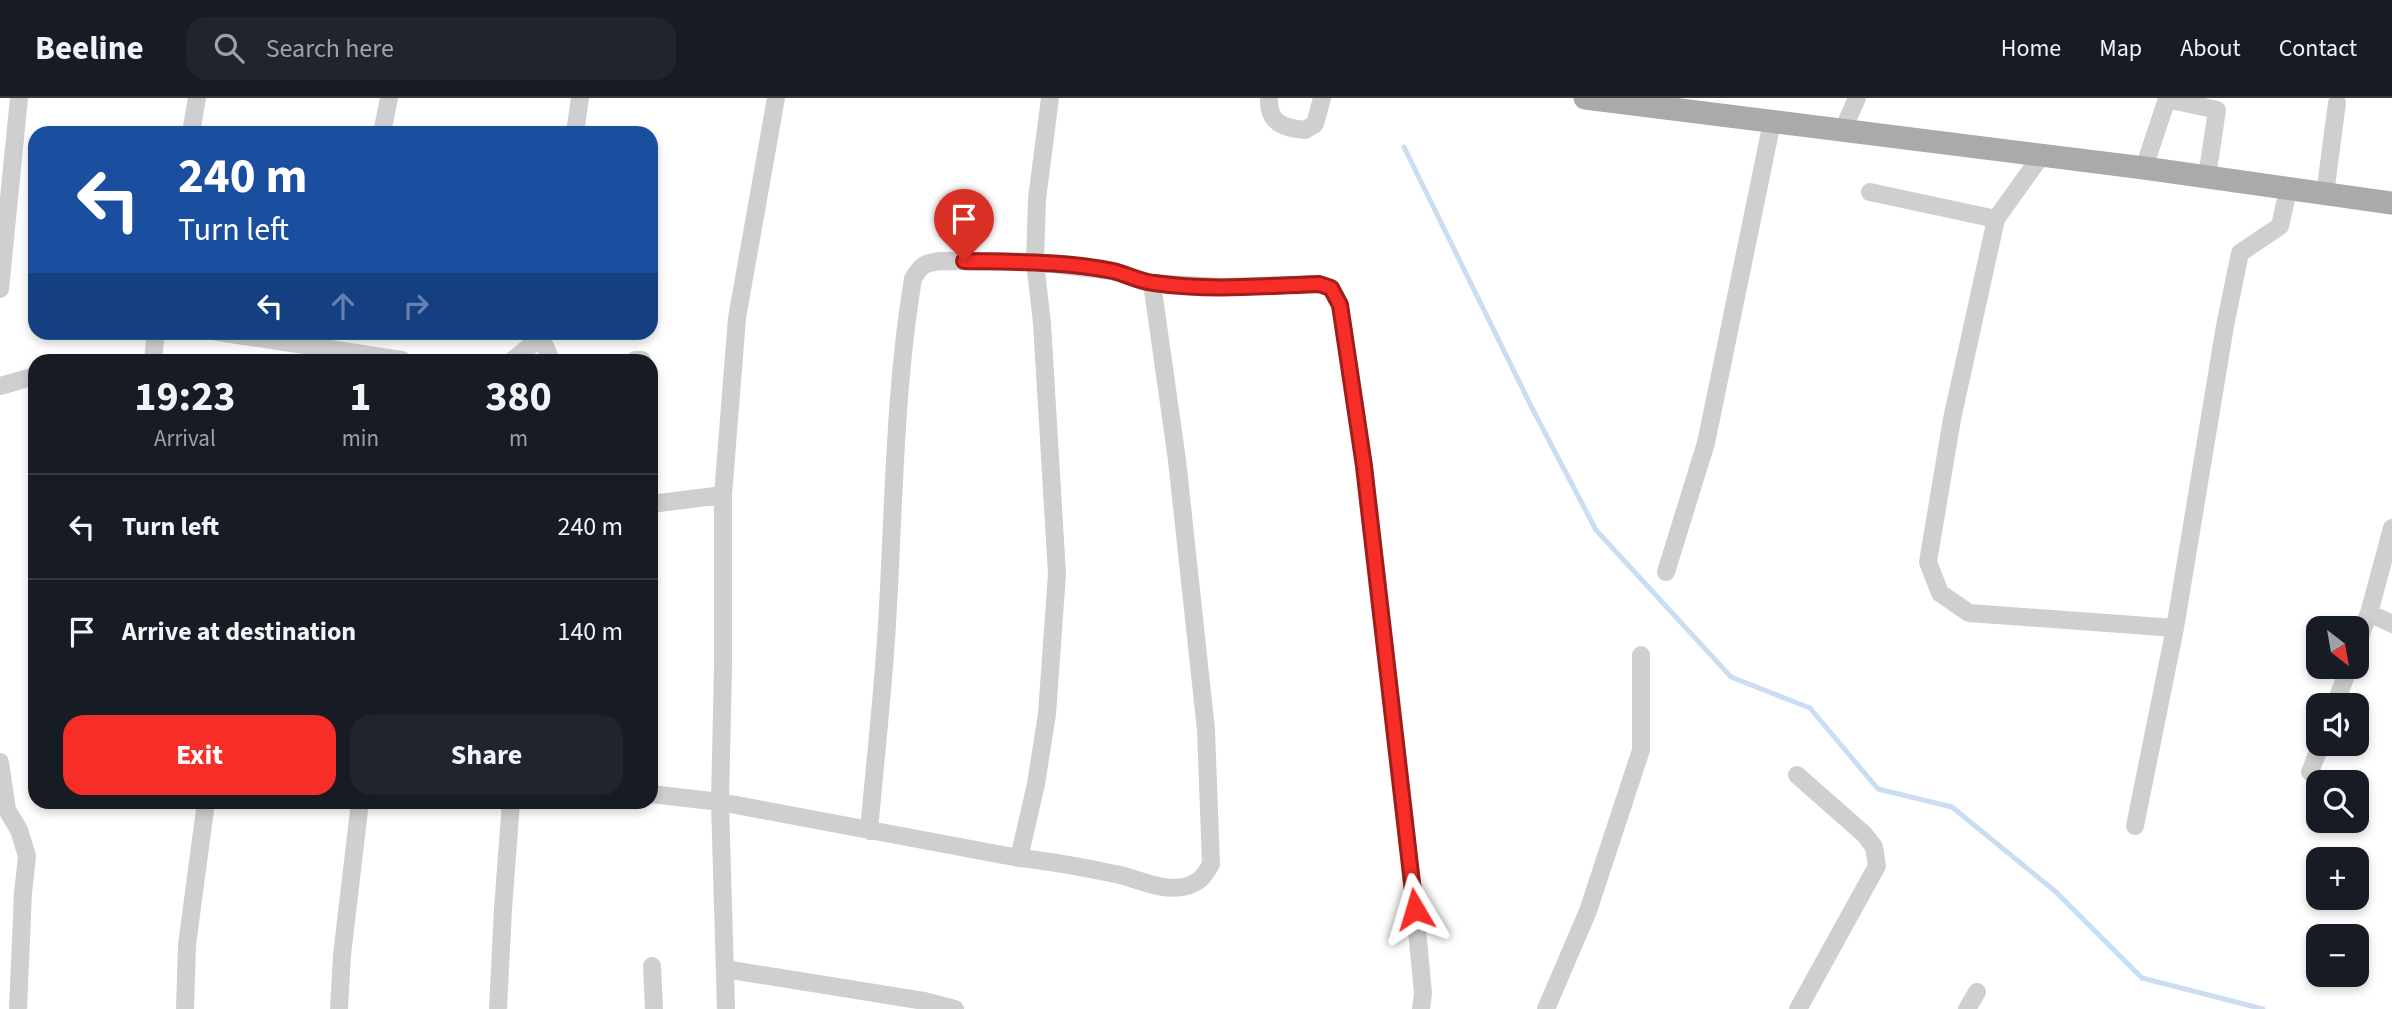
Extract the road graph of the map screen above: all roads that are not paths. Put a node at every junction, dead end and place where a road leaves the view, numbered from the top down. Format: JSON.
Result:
{"nodes":[{"id":1,"x":19,"y":98,"type":"edge"},
{"id":2,"x":197,"y":98,"type":"edge"},
{"id":3,"x":389,"y":98,"type":"edge"},
{"id":4,"x":580,"y":98,"type":"edge"},
{"id":5,"x":776,"y":98,"type":"edge"},
{"id":6,"x":1050,"y":98,"type":"edge"},
{"id":7,"x":1269,"y":98,"type":"edge"},
{"id":8,"x":1322,"y":98,"type":"edge"},
{"id":9,"x":1585,"y":98,"type":"edge"},
{"id":10,"x":1857,"y":98,"type":"edge"},
{"id":11,"x":2337,"y":103,"type":"dead end"},
{"id":12,"x":1772,"y":122,"type":"junction"},
{"id":13,"x":192,"y":126,"type":"edge"},
{"id":14,"x":383,"y":126,"type":"edge"},
{"id":15,"x":576,"y":126,"type":"edge"},
{"id":16,"x":1843,"y":130,"type":"junction"},
{"id":17,"x":2041,"y":156,"type":"junction"},
{"id":18,"x":2144,"y":168,"type":"junction"},
{"id":19,"x":2207,"y":177,"type":"junction"},
{"id":20,"x":2288,"y":190,"type":"junction"},
{"id":21,"x":1870,"y":192,"type":"dead end"},
{"id":22,"x":2325,"y":194,"type":"junction"},
{"id":23,"x":2392,"y":203,"type":"edge"},
{"id":24,"x":1996,"y":219,"type":"junction"},
{"id":25,"x":1034,"y":262,"type":"junction"},
{"id":26,"x":1152,"y":283,"type":"junction"},
{"id":27,"x":0,"y":289,"type":"edge"},
{"id":28,"x":256,"y":340,"type":"edge"},
{"id":29,"x":535,"y":340,"type":"edge"},
{"id":30,"x":342,"y":341,"type":"edge"},
{"id":31,"x":322,"y":354,"type":"edge"},
{"id":32,"x":383,"y":354,"type":"edge"},
{"id":33,"x":520,"y":354,"type":"edge"},
{"id":34,"x":28,"y":378,"type":"edge"},
{"id":35,"x":0,"y":386,"type":"edge"},
{"id":36,"x":723,"y":495,"type":"junction"},
{"id":37,"x":658,"y":503,"type":"edge"},
{"id":38,"x":2392,"y":528,"type":"edge"},
{"id":39,"x":1666,"y":572,"type":"dead end"},
{"id":40,"x":2369,"y":612,"type":"junction"},
{"id":41,"x":2368,"y":616,"type":"edge"},
{"id":42,"x":2392,"y":624,"type":"edge"},
{"id":43,"x":2175,"y":628,"type":"junction"},
{"id":44,"x":1641,"y":655,"type":"dead end"},
{"id":45,"x":0,"y":762,"type":"edge"},
{"id":46,"x":1797,"y":775,"type":"dead end"},
{"id":47,"x":658,"y":795,"type":"edge"},
{"id":48,"x":720,"y":802,"type":"junction"},
{"id":49,"x":205,"y":809,"type":"edge"},
{"id":50,"x":359,"y":809,"type":"edge"},
{"id":51,"x":511,"y":809,"type":"edge"},
{"id":52,"x":4,"y":810,"type":"edge"},
{"id":53,"x":2136,"y":826,"type":"dead end"},
{"id":54,"x":869,"y":831,"type":"junction"},
{"id":55,"x":1019,"y":858,"type":"junction"},
{"id":56,"x":652,"y":966,"type":"dead end"},
{"id":57,"x":725,"y":969,"type":"junction"},
{"id":58,"x":1977,"y":992,"type":"dead end"},
{"id":59,"x":18,"y":1009,"type":"edge"},
{"id":60,"x":185,"y":1009,"type":"edge"},
{"id":61,"x":339,"y":1009,"type":"edge"},
{"id":62,"x":498,"y":1009,"type":"edge"},
{"id":63,"x":654,"y":1009,"type":"edge"},
{"id":64,"x":726,"y":1009,"type":"edge"},
{"id":65,"x":955,"y":1009,"type":"edge"},
{"id":66,"x":1422,"y":1009,"type":"edge"},
{"id":67,"x":1546,"y":1009,"type":"edge"},
{"id":68,"x":1798,"y":1009,"type":"edge"},
{"id":69,"x":1967,"y":1009,"type":"edge"}],
"edges":[{"from":1,"to":27,"type":"street"},
{"from":2,"to":13,"type":"street"},
{"from":3,"to":14,"type":"street"},
{"from":4,"to":15,"type":"street"},
{"from":5,"to":36,"type":"street"},
{"from":6,"to":25,"type":"street"},
{"from":7,"to":8,"type":"street"},
{"from":9,"to":12,"type":"main road"},
{"from":10,"to":16,"type":"street"},
{"from":11,"to":22,"type":"street"},
{"from":12,"to":16,"type":"main road"},
{"from":12,"to":39,"type":"street"},
{"from":16,"to":17,"type":"main road"},
{"from":17,"to":18,"type":"main road"},
{"from":17,"to":24,"type":"street"},
{"from":18,"to":19,"type":"main road"},
{"from":18,"to":19,"type":"street"},
{"from":19,"to":20,"type":"main road"},
{"from":20,"to":22,"type":"main road"},
{"from":20,"to":43,"type":"street"},
{"from":21,"to":24,"type":"street"},
{"from":22,"to":23,"type":"main road"},
{"from":24,"to":43,"type":"street"},
{"from":25,"to":26,"type":"street"},
{"from":25,"to":54,"type":"street"},
{"from":25,"to":55,"type":"street"},
{"from":26,"to":55,"type":"street"},
{"from":26,"to":66,"type":"street"},
{"from":28,"to":31,"type":"street"},
{"from":29,"to":33,"type":"street"},
{"from":30,"to":31,"type":"street"},
{"from":30,"to":32,"type":"street"},
{"from":34,"to":35,"type":"street"},
{"from":36,"to":37,"type":"street"},
{"from":36,"to":48,"type":"street"},
{"from":38,"to":40,"type":"street"},
{"from":40,"to":41,"type":"street"},
{"from":40,"to":42,"type":"street"},
{"from":43,"to":53,"type":"street"},
{"from":44,"to":67,"type":"street"},
{"from":45,"to":52,"type":"street"},
{"from":46,"to":68,"type":"street"},
{"from":47,"to":48,"type":"street"},
{"from":48,"to":54,"type":"street"},
{"from":48,"to":57,"type":"street"},
{"from":49,"to":60,"type":"street"},
{"from":50,"to":61,"type":"street"},
{"from":51,"to":62,"type":"street"},
{"from":52,"to":59,"type":"street"},
{"from":54,"to":55,"type":"street"},
{"from":56,"to":63,"type":"street"},
{"from":57,"to":64,"type":"street"},
{"from":57,"to":65,"type":"street"},
{"from":58,"to":69,"type":"street"}]}
